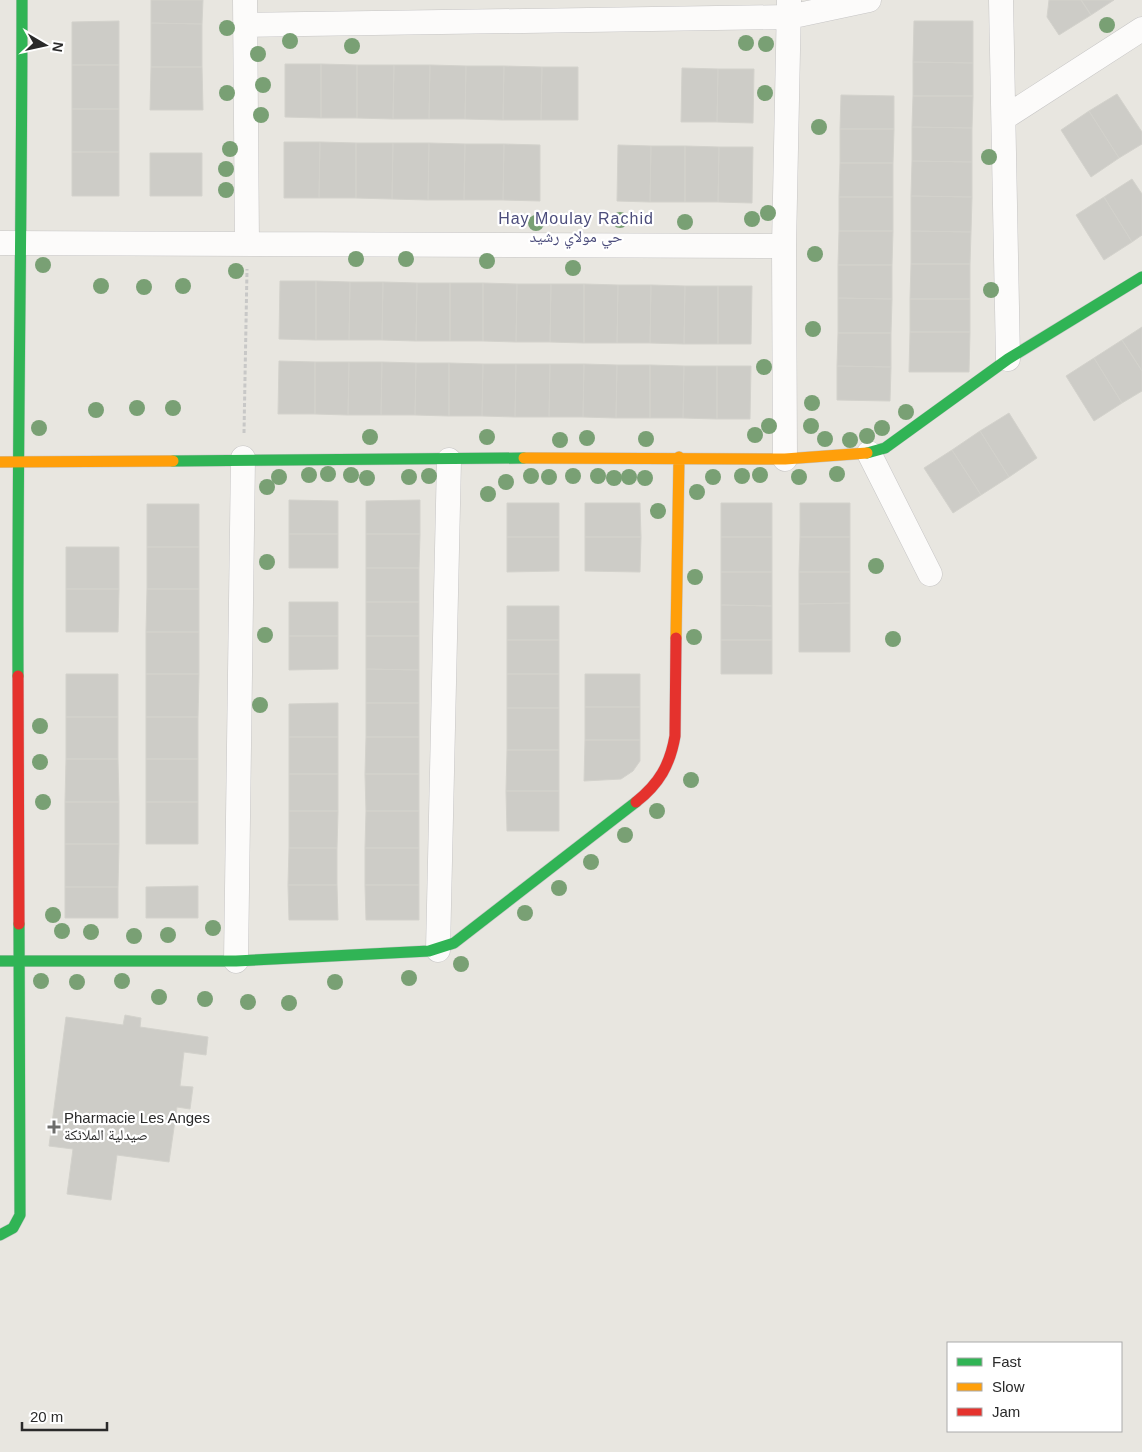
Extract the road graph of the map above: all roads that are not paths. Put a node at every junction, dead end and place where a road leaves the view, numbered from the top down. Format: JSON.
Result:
{"nodes":[{"id":1,"x":22,"y":0,"type":"edge"},
{"id":2,"x":245,"y":0,"type":"edge"},
{"id":3,"x":868,"y":0,"type":"edge"},
{"id":4,"x":1001,"y":0,"type":"edge"},
{"id":5,"x":789,"y":8,"type":"edge"},
{"id":6,"x":245,"y":25,"type":"junction"},
{"id":7,"x":1142,"y":29,"type":"edge"},
{"id":8,"x":1004,"y":118,"type":"junction"},
{"id":9,"x":11,"y":242,"type":"edge"},
{"id":10,"x":247,"y":243,"type":"junction"},
{"id":11,"x":784,"y":246,"type":"junction"},
{"id":12,"x":1142,"y":277,"type":"edge"},
{"id":13,"x":1008,"y":359,"type":"junction"},
{"id":14,"x":869,"y":453,"type":"junction"},
{"id":15,"x":679,"y":457,"type":"junction"},
{"id":16,"x":243,"y":458,"type":"junction"},
{"id":17,"x":785,"y":459,"type":"junction"},
{"id":18,"x":449,"y":460,"type":"junction"},
{"id":19,"x":0,"y":462,"type":"edge"},
{"id":20,"x":17,"y":462,"type":"junction"},
{"id":21,"x":930,"y":574,"type":"dead end"},
{"id":22,"x":438,"y":950,"type":"junction"},
{"id":23,"x":19,"y":960,"type":"junction"},
{"id":24,"x":0,"y":961,"type":"edge"},
{"id":25,"x":236,"y":961,"type":"junction"},
{"id":26,"x":0,"y":1235,"type":"edge"}],
"edges":[{"from":1,"to":9,"type":"street"},
{"from":2,"to":6,"type":"street"},
{"from":3,"to":5,"type":"street"},
{"from":4,"to":8,"type":"street"},
{"from":5,"to":6,"type":"street"},
{"from":5,"to":11,"type":"street"},
{"from":6,"to":10,"type":"street"},
{"from":7,"to":8,"type":"street"},
{"from":8,"to":13,"type":"street"},
{"from":9,"to":10,"type":"street"},
{"from":9,"to":20,"type":"street"},
{"from":10,"to":11,"type":"street"},
{"from":11,"to":17,"type":"street"},
{"from":12,"to":13,"type":"street"},
{"from":13,"to":14,"type":"street"},
{"from":14,"to":17,"type":"street"},
{"from":14,"to":21,"type":"street"},
{"from":15,"to":17,"type":"street"},
{"from":15,"to":18,"type":"street"},
{"from":15,"to":22,"type":"street"},
{"from":16,"to":18,"type":"street"},
{"from":16,"to":20,"type":"street"},
{"from":16,"to":25,"type":"street"},
{"from":18,"to":22,"type":"street"},
{"from":19,"to":20,"type":"street"},
{"from":20,"to":23,"type":"street"},
{"from":22,"to":25,"type":"street"},
{"from":23,"to":24,"type":"street"},
{"from":23,"to":25,"type":"street"},
{"from":23,"to":26,"type":"street"}]}
